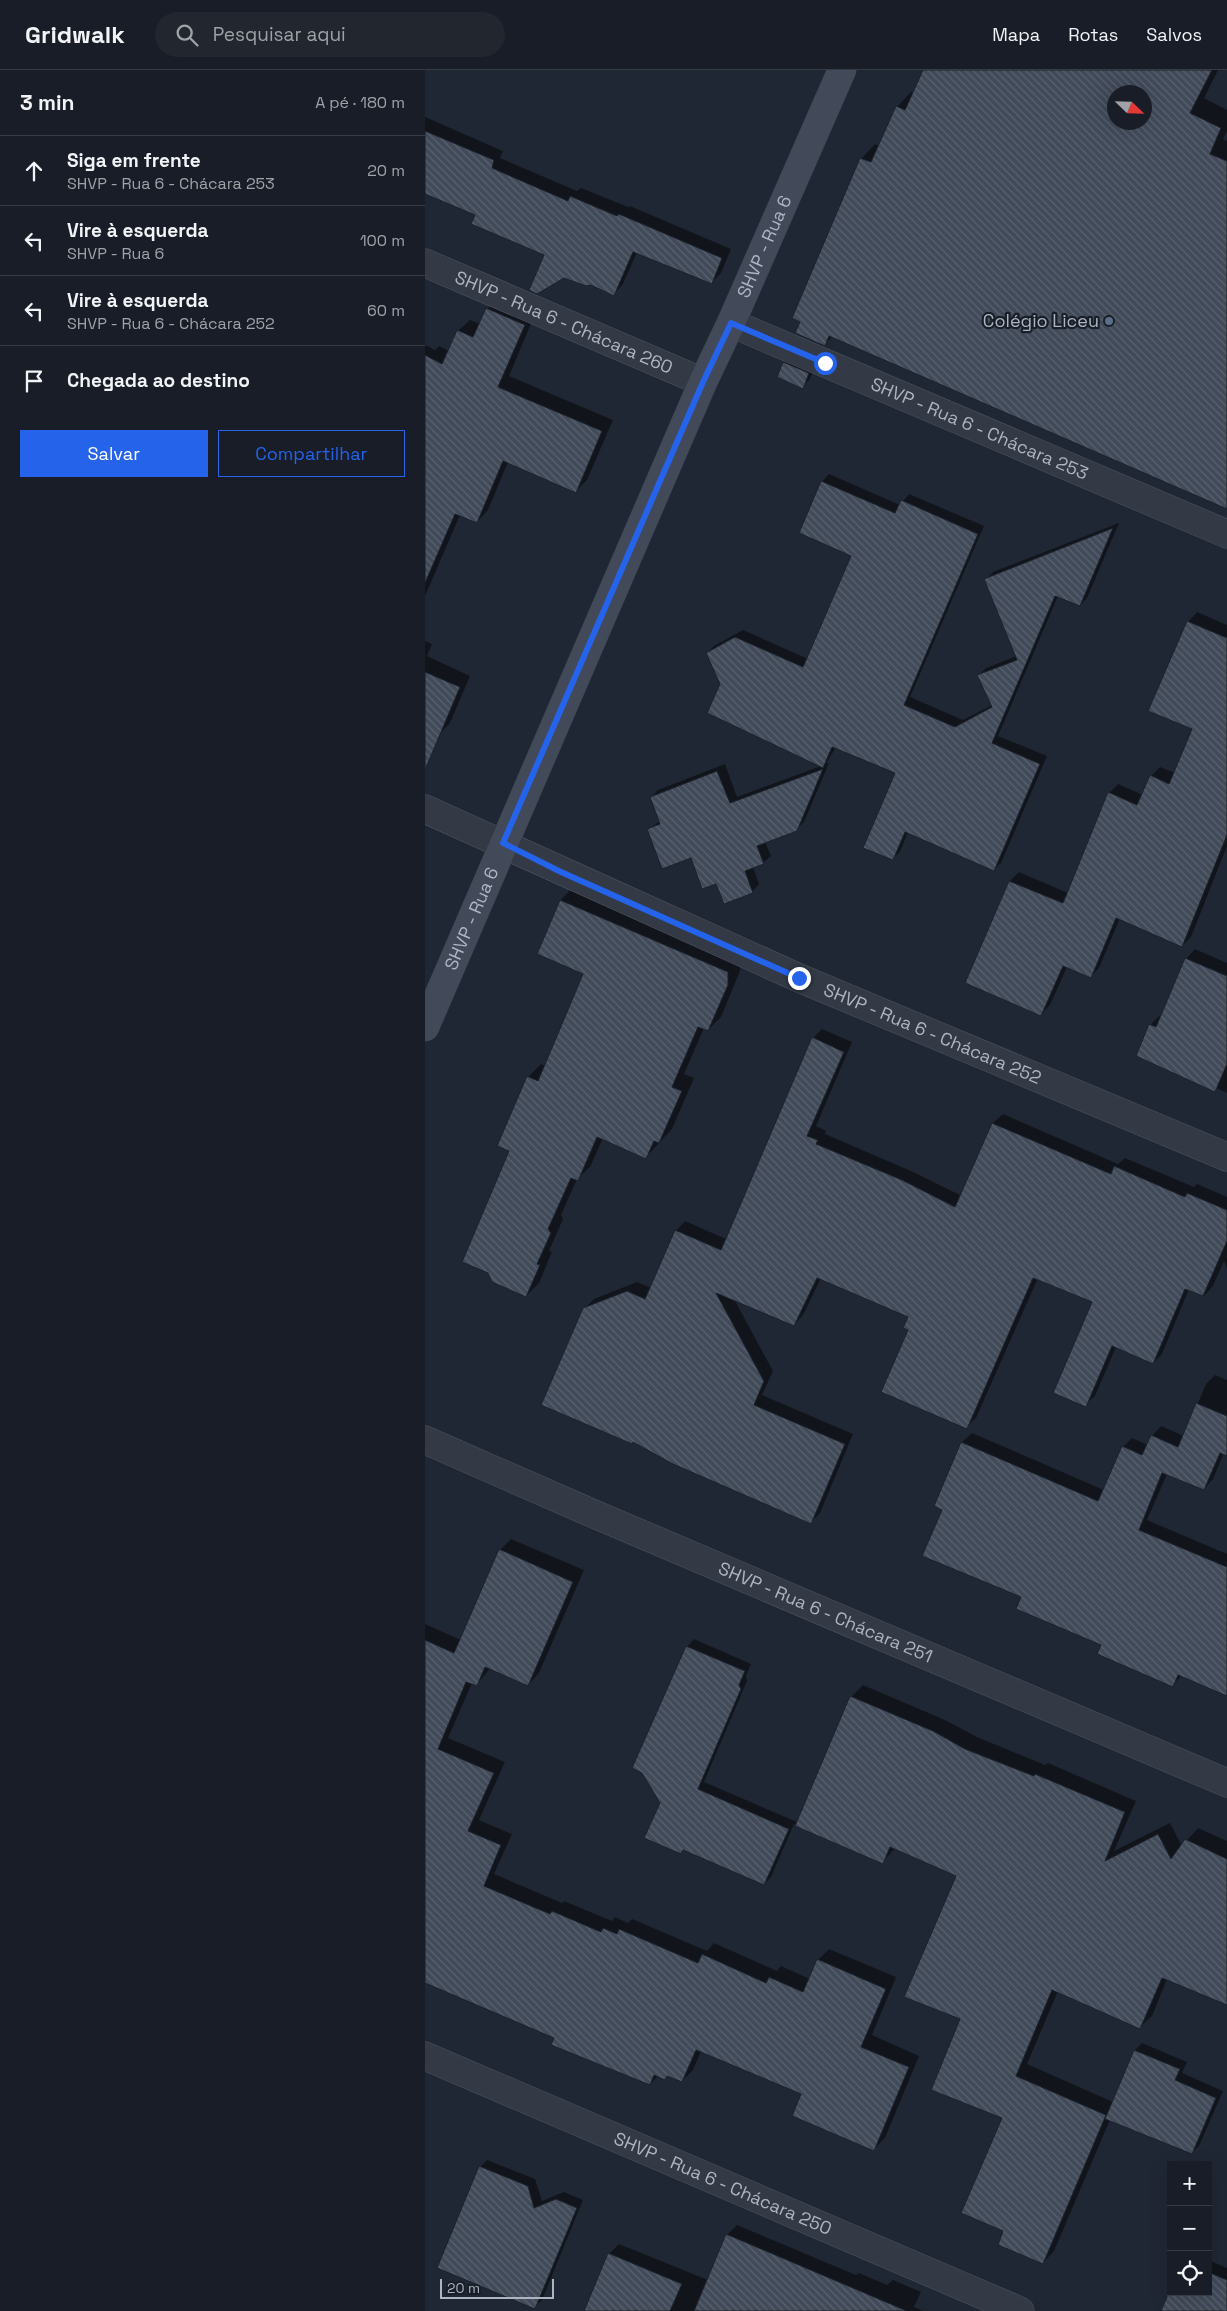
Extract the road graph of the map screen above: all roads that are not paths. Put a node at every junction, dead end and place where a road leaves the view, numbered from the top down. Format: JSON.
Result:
{"nodes":[{"id":1,"x":842,"y":70,"type":"edge"},
{"id":2,"x":425,"y":263,"type":"edge"},
{"id":3,"x":731,"y":323,"type":"junction"},
{"id":4,"x":703,"y":382,"type":"junction"},
{"id":5,"x":1227,"y":534,"type":"edge"},
{"id":6,"x":425,"y":809,"type":"edge"},
{"id":7,"x":503,"y":843,"type":"junction"},
{"id":8,"x":425,"y":1027,"type":"edge"},
{"id":9,"x":1227,"y":1157,"type":"edge"},
{"id":10,"x":425,"y":1440,"type":"edge"},
{"id":11,"x":1227,"y":1783,"type":"edge"},
{"id":12,"x":425,"y":2056,"type":"edge"},
{"id":13,"x":1019,"y":2311,"type":"edge"}],
"edges":[{"from":1,"to":3,"type":"street","name":"SHVP - Rua 6"},
{"from":2,"to":4,"type":"street","name":"SHVP - Rua 6 - Chácara 260"},
{"from":3,"to":4,"type":"street","name":"SHVP - Rua 6"},
{"from":3,"to":5,"type":"street","name":"SHVP - Rua 6 - Chácara 253"},
{"from":4,"to":7,"type":"street","name":"SHVP - Rua 6"},
{"from":6,"to":7,"type":"street","name":"SHVP - Rua 6 - Chácara 252"},
{"from":7,"to":8,"type":"street","name":"SHVP - Rua 6"},
{"from":7,"to":9,"type":"street","name":"SHVP - Rua 6 - Chácara 252"},
{"from":10,"to":11,"type":"street","name":"SHVP - Rua 6 - Chácara 251"},
{"from":12,"to":13,"type":"street","name":"SHVP - Rua 6 - Chácara 250"}]}
